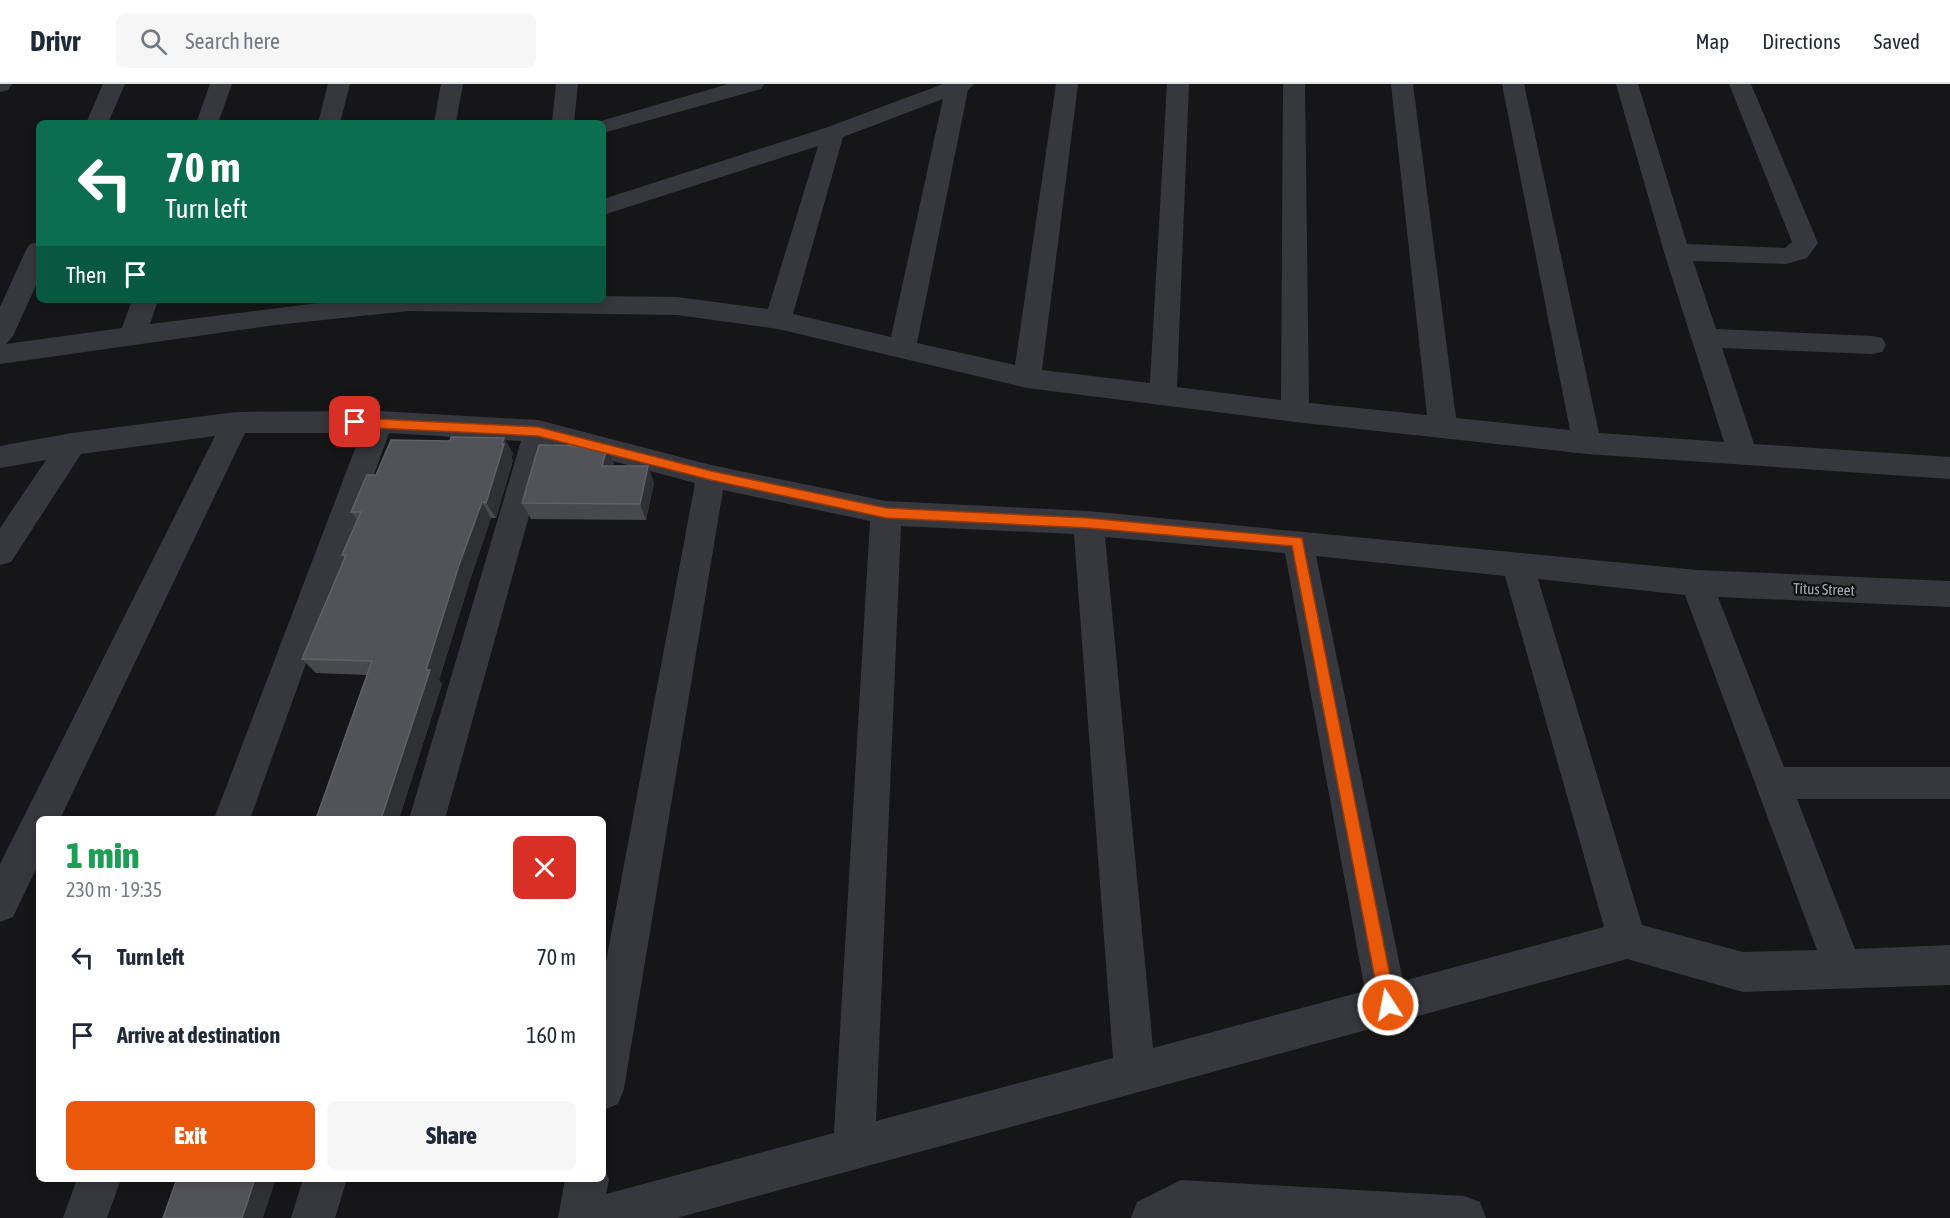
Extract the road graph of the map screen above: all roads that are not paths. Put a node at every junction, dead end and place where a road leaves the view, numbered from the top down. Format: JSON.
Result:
{"nodes":[{"id":1,"x":114,"y":84,"type":"edge"},
{"id":2,"x":221,"y":84,"type":"edge"},
{"id":3,"x":339,"y":84,"type":"edge"},
{"id":4,"x":452,"y":84,"type":"edge"},
{"id":5,"x":567,"y":84,"type":"edge"},
{"id":6,"x":753,"y":84,"type":"edge"},
{"id":7,"x":1067,"y":84,"type":"edge"},
{"id":8,"x":1178,"y":84,"type":"edge"},
{"id":9,"x":1294,"y":84,"type":"edge"},
{"id":10,"x":1402,"y":84,"type":"edge"},
{"id":11,"x":1513,"y":84,"type":"edge"},
{"id":12,"x":1627,"y":84,"type":"edge"},
{"id":13,"x":1740,"y":84,"type":"edge"},
{"id":14,"x":960,"y":86,"type":"edge"},
{"id":15,"x":675,"y":95,"type":"edge"},
{"id":16,"x":98,"y":120,"type":"edge"},
{"id":17,"x":208,"y":120,"type":"edge"},
{"id":18,"x":329,"y":120,"type":"edge"},
{"id":19,"x":446,"y":120,"type":"edge"},
{"id":20,"x":563,"y":120,"type":"edge"},
{"id":21,"x":606,"y":125,"type":"edge"},
{"id":22,"x":833,"y":134,"type":"junction"},
{"id":23,"x":606,"y":206,"type":"edge"},
{"id":24,"x":1677,"y":252,"type":"junction"},
{"id":25,"x":36,"y":257,"type":"edge"},
{"id":26,"x":144,"y":303,"type":"edge"},
{"id":27,"x":372,"y":303,"type":"edge"},
{"id":28,"x":517,"y":303,"type":"edge"},
{"id":29,"x":278,"y":308,"type":"edge"},
{"id":30,"x":778,"y":320,"type":"junction"},
{"id":31,"x":0,"y":336,"type":"edge"},
{"id":32,"x":132,"y":336,"type":"junction"},
{"id":33,"x":1705,"y":338,"type":"junction"},
{"id":34,"x":1872,"y":345,"type":"dead end"},
{"id":35,"x":902,"y":348,"type":"junction"},
{"id":36,"x":0,"y":354,"type":"edge"},
{"id":37,"x":1027,"y":378,"type":"junction"},
{"id":38,"x":1163,"y":394,"type":"junction"},
{"id":39,"x":1295,"y":412,"type":"junction"},
{"id":40,"x":379,"y":422,"type":"junction"},
{"id":41,"x":236,"y":423,"type":"junction"},
{"id":42,"x":1443,"y":428,"type":"junction"},
{"id":43,"x":538,"y":431,"type":"junction"},
{"id":44,"x":1587,"y":443,"type":"junction"},
{"id":45,"x":72,"y":444,"type":"junction"},
{"id":46,"x":1743,"y":454,"type":"junction"},
{"id":47,"x":0,"y":457,"type":"edge"},
{"id":48,"x":1950,"y":468,"type":"edge"},
{"id":49,"x":711,"y":476,"type":"junction"},
{"id":50,"x":886,"y":513,"type":"junction"},
{"id":51,"x":1088,"y":523,"type":"junction"},
{"id":52,"x":1298,"y":542,"type":"junction"},
{"id":53,"x":0,"y":553,"type":"edge"},
{"id":54,"x":1518,"y":566,"type":"junction"},
{"id":55,"x":1698,"y":583,"type":"junction"},
{"id":56,"x":1950,"y":594,"type":"edge"},
{"id":57,"x":1773,"y":783,"type":"junction"},
{"id":58,"x":1950,"y":783,"type":"edge"},
{"id":59,"x":43,"y":816,"type":"edge"},
{"id":60,"x":233,"y":816,"type":"edge"},
{"id":61,"x":428,"y":816,"type":"edge"},
{"id":62,"x":36,"y":830,"type":"edge"},
{"id":63,"x":0,"y":904,"type":"edge"},
{"id":64,"x":1628,"y":940,"type":"junction"},
{"id":65,"x":1950,"y":965,"type":"edge"},
{"id":66,"x":1843,"y":968,"type":"junction"},
{"id":67,"x":1388,"y":1005,"type":"junction"},
{"id":68,"x":606,"y":1072,"type":"edge"},
{"id":69,"x":1135,"y":1073,"type":"junction"},
{"id":70,"x":854,"y":1149,"type":"junction"},
{"id":71,"x":98,"y":1182,"type":"edge"},
{"id":72,"x":324,"y":1182,"type":"edge"},
{"id":73,"x":586,"y":1182,"type":"edge"},
{"id":74,"x":84,"y":1218,"type":"edge"},
{"id":75,"x":314,"y":1218,"type":"edge"},
{"id":76,"x":580,"y":1218,"type":"edge"},
{"id":77,"x":597,"y":1218,"type":"edge"},
{"id":78,"x":1153,"y":1218,"type":"edge"},
{"id":79,"x":1464,"y":1218,"type":"edge"}],
"edges":[{"from":1,"to":16,"type":"street"},
{"from":2,"to":17,"type":"street"},
{"from":3,"to":18,"type":"street"},
{"from":4,"to":19,"type":"street"},
{"from":5,"to":20,"type":"street"},
{"from":6,"to":15,"type":"street"},
{"from":7,"to":37,"type":"street"},
{"from":8,"to":38,"type":"street"},
{"from":9,"to":39,"type":"street"},
{"from":10,"to":42,"type":"street"},
{"from":11,"to":44,"type":"street"},
{"from":12,"to":24,"type":"street"},
{"from":13,"to":24,"type":"street"},
{"from":14,"to":22,"type":"street"},
{"from":14,"to":35,"type":"street"},
{"from":15,"to":21,"type":"street"},
{"from":22,"to":23,"type":"street"},
{"from":22,"to":30,"type":"street"},
{"from":24,"to":33,"type":"street"},
{"from":25,"to":31,"type":"street"},
{"from":26,"to":32,"type":"street"},
{"from":27,"to":29,"type":"street"},
{"from":28,"to":30,"type":"street"},
{"from":29,"to":32,"type":"street"},
{"from":30,"to":35,"type":"street"},
{"from":32,"to":36,"type":"street"},
{"from":33,"to":34,"type":"street"},
{"from":33,"to":46,"type":"street"},
{"from":35,"to":37,"type":"street"},
{"from":37,"to":38,"type":"street"},
{"from":38,"to":39,"type":"street"},
{"from":39,"to":42,"type":"street"},
{"from":40,"to":41,"type":"street","name":"Titus Street"},
{"from":40,"to":43,"type":"street","name":"Titus Street"},
{"from":40,"to":60,"type":"street"},
{"from":41,"to":45,"type":"street","name":"Titus Street"},
{"from":41,"to":59,"type":"street"},
{"from":42,"to":44,"type":"street"},
{"from":43,"to":49,"type":"street","name":"Titus Street"},
{"from":43,"to":61,"type":"street"},
{"from":44,"to":46,"type":"street"},
{"from":45,"to":47,"type":"street","name":"Titus Street"},
{"from":45,"to":53,"type":"street"},
{"from":46,"to":48,"type":"street"},
{"from":49,"to":50,"type":"street","name":"Titus Street"},
{"from":49,"to":68,"type":"street"},
{"from":50,"to":51,"type":"street","name":"Titus Street"},
{"from":50,"to":70,"type":"street"},
{"from":51,"to":52,"type":"street","name":"Titus Street"},
{"from":51,"to":69,"type":"street"},
{"from":52,"to":54,"type":"street","name":"Titus Street"},
{"from":52,"to":67,"type":"street"},
{"from":54,"to":55,"type":"street","name":"Titus Street"},
{"from":54,"to":64,"type":"street"},
{"from":55,"to":56,"type":"street","name":"Titus Street"},
{"from":55,"to":57,"type":"street"},
{"from":57,"to":58,"type":"street"},
{"from":57,"to":66,"type":"street"},
{"from":62,"to":63,"type":"street"},
{"from":64,"to":66,"type":"street"},
{"from":64,"to":67,"type":"street"},
{"from":65,"to":66,"type":"street"},
{"from":67,"to":69,"type":"street"},
{"from":69,"to":70,"type":"street"},
{"from":70,"to":77,"type":"street"},
{"from":71,"to":74,"type":"street"},
{"from":72,"to":75,"type":"street"},
{"from":73,"to":76,"type":"street"},
{"from":78,"to":79,"type":"street"}]}
